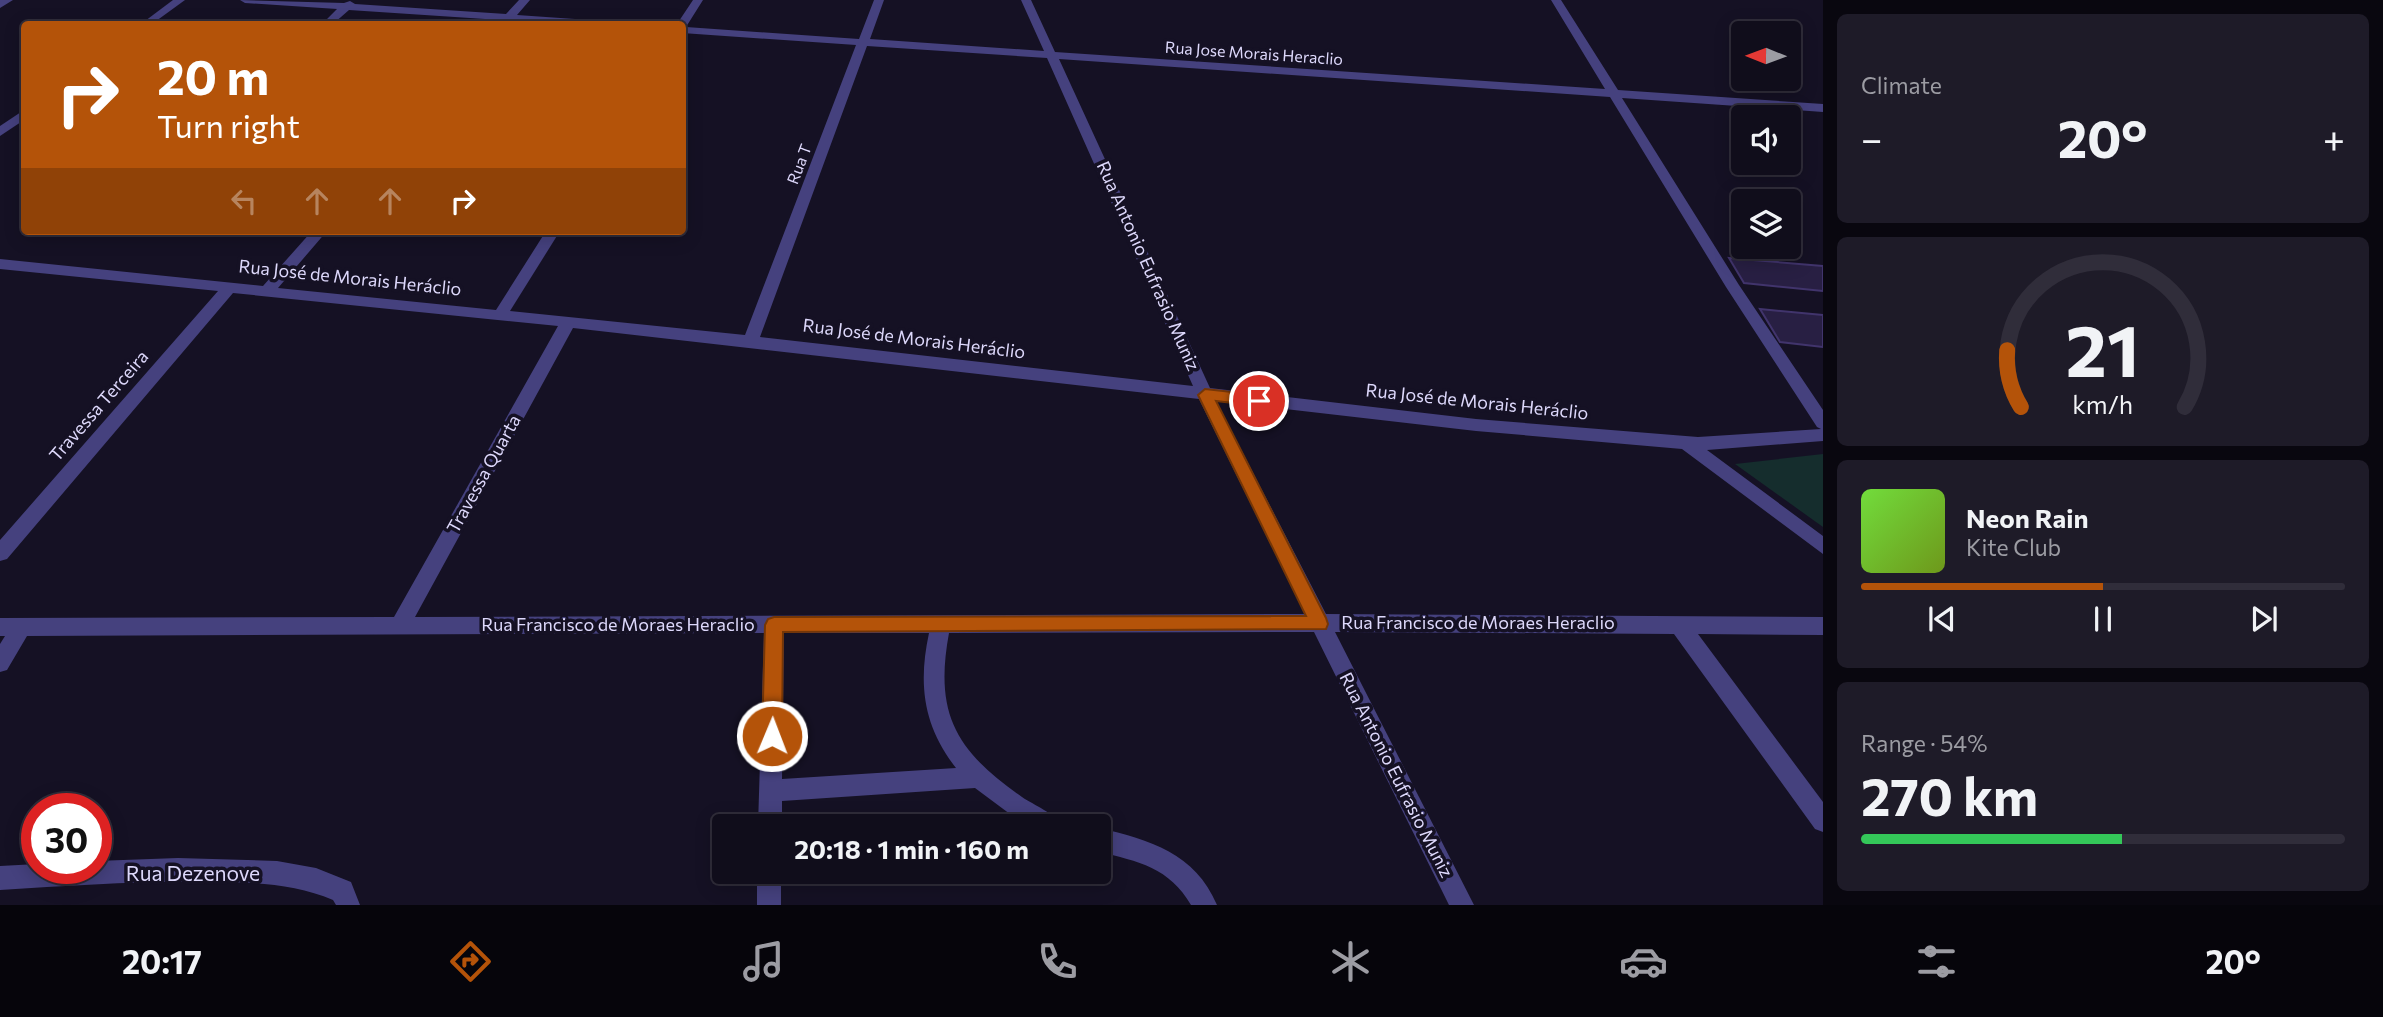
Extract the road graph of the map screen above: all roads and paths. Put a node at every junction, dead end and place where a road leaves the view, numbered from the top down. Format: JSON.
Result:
{"nodes":[{"id":1,"x":8,"y":0,"type":"edge"},
{"id":2,"x":180,"y":0,"type":"edge"},
{"id":3,"x":245,"y":0,"type":"edge"},
{"id":4,"x":524,"y":0,"type":"edge"},
{"id":5,"x":698,"y":0,"type":"edge"},
{"id":6,"x":879,"y":0,"type":"edge"},
{"id":7,"x":1026,"y":0,"type":"edge"},
{"id":8,"x":1556,"y":0,"type":"edge"},
{"id":9,"x":351,"y":4,"type":"edge"},
{"id":10,"x":0,"y":5,"type":"edge"},
{"id":11,"x":150,"y":21,"type":"edge"},
{"id":12,"x":331,"y":21,"type":"edge"},
{"id":13,"x":506,"y":21,"type":"edge"},
{"id":14,"x":686,"y":21,"type":"edge"},
{"id":15,"x":686,"y":27,"type":"edge"},
{"id":16,"x":864,"y":42,"type":"junction"},
{"id":17,"x":1054,"y":55,"type":"junction"},
{"id":18,"x":1613,"y":93,"type":"junction"},
{"id":19,"x":1823,"y":108,"type":"edge"},
{"id":20,"x":21,"y":116,"type":"edge"},
{"id":21,"x":0,"y":132,"type":"edge"},
{"id":22,"x":316,"y":235,"type":"edge"},
{"id":23,"x":550,"y":235,"type":"edge"},
{"id":24,"x":0,"y":264,"type":"edge"},
{"id":25,"x":230,"y":287,"type":"junction"},
{"id":26,"x":268,"y":290,"type":"junction"},
{"id":27,"x":500,"y":315,"type":"junction"},
{"id":28,"x":568,"y":322,"type":"junction"},
{"id":29,"x":751,"y":341,"type":"junction"},
{"id":30,"x":1205,"y":395,"type":"junction"},
{"id":31,"x":1823,"y":422,"type":"edge"},
{"id":32,"x":1823,"y":435,"type":"edge"},
{"id":33,"x":1685,"y":443,"type":"junction"},
{"id":34,"x":1823,"y":546,"type":"edge"},
{"id":35,"x":0,"y":553,"type":"edge"},
{"id":36,"x":1319,"y":624,"type":"junction"},
{"id":37,"x":1678,"y":624,"type":"junction"},
{"id":38,"x":774,"y":625,"type":"junction"},
{"id":39,"x":400,"y":626,"type":"junction"},
{"id":40,"x":940,"y":626,"type":"junction"},
{"id":41,"x":1823,"y":626,"type":"edge"},
{"id":42,"x":0,"y":627,"type":"edge"},
{"id":43,"x":21,"y":627,"type":"junction"},
{"id":44,"x":0,"y":663,"type":"edge"},
{"id":45,"x":980,"y":777,"type":"junction"},
{"id":46,"x":771,"y":791,"type":"junction"},
{"id":47,"x":770,"y":814,"type":"edge"},
{"id":48,"x":1024,"y":814,"type":"edge"},
{"id":49,"x":1823,"y":821,"type":"edge"},
{"id":50,"x":1111,"y":843,"type":"edge"},
{"id":51,"x":0,"y":878,"type":"edge"},
{"id":52,"x":769,"y":884,"type":"edge"},
{"id":53,"x":345,"y":898,"type":"edge"},
{"id":54,"x":769,"y":905,"type":"edge"},
{"id":55,"x":1205,"y":905,"type":"edge"},
{"id":56,"x":1462,"y":905,"type":"edge"}],
"edges":[{"from":1,"to":10,"type":"street"},
{"from":2,"to":11,"type":"street"},
{"from":3,"to":9,"type":"street"},
{"from":4,"to":13,"type":"street"},
{"from":5,"to":14,"type":"street"},
{"from":6,"to":16,"type":"street","name":"Rua T"},
{"from":7,"to":17,"type":"street","name":"Rua Antonio Eufrasio Muniz"},
{"from":8,"to":18,"type":"street"},
{"from":9,"to":12,"type":"street"},
{"from":9,"to":13,"type":"street"},
{"from":15,"to":16,"type":"street","name":"Rua Jose Morais Heraclio"},
{"from":16,"to":17,"type":"street","name":"Rua Jose Morais Heraclio"},
{"from":16,"to":29,"type":"street","name":"Rua T"},
{"from":17,"to":18,"type":"street","name":"Rua Jose Morais Heraclio"},
{"from":17,"to":30,"type":"street","name":"Rua Antonio Eufrasio Muniz"},
{"from":18,"to":19,"type":"street","name":"Rua Jose Morais Heraclio"},
{"from":18,"to":31,"type":"street"},
{"from":20,"to":21,"type":"street"},
{"from":22,"to":26,"type":"street"},
{"from":23,"to":27,"type":"street"},
{"from":24,"to":25,"type":"street","name":"Rua José de Morais Heráclio"},
{"from":25,"to":26,"type":"street","name":"Rua José de Morais Heráclio"},
{"from":25,"to":35,"type":"street","name":"Travessa Terceira"},
{"from":26,"to":27,"type":"street","name":"Rua José de Morais Heráclio"},
{"from":27,"to":28,"type":"street","name":"Rua José de Morais Heráclio"},
{"from":28,"to":29,"type":"street","name":"Rua José de Morais Heráclio"},
{"from":28,"to":39,"type":"street","name":"Travessa Quarta"},
{"from":29,"to":30,"type":"street","name":"Rua José de Morais Heráclio"},
{"from":30,"to":33,"type":"street","name":"Rua José de Morais Heráclio"},
{"from":30,"to":36,"type":"street","name":"Rua Antonio Eufrasio Muniz"},
{"from":32,"to":33,"type":"street","name":"Rua José de Morais Heráclio"},
{"from":33,"to":34,"type":"street"},
{"from":36,"to":37,"type":"street","name":"Rua Francisco de Moraes Heraclio"},
{"from":36,"to":40,"type":"street","name":"Rua Francisco de Moraes Heraclio"},
{"from":36,"to":56,"type":"street","name":"Rua Antonio Eufrasio Muniz"},
{"from":37,"to":41,"type":"street","name":"Rua Francisco de Moraes Heraclio"},
{"from":37,"to":49,"type":"street"},
{"from":38,"to":39,"type":"street","name":"Rua Francisco de Moraes Heraclio"},
{"from":38,"to":40,"type":"street","name":"Rua Francisco de Moraes Heraclio"},
{"from":38,"to":46,"type":"street"},
{"from":39,"to":43,"type":"street","name":"Rua Francisco de Moraes Heraclio"},
{"from":40,"to":45,"type":"street"},
{"from":42,"to":43,"type":"street","name":"Rua Francisco de Moraes Heraclio"},
{"from":43,"to":44,"type":"street"},
{"from":45,"to":46,"type":"street"},
{"from":45,"to":48,"type":"street"},
{"from":46,"to":47,"type":"street"},
{"from":50,"to":55,"type":"street"},
{"from":51,"to":53,"type":"street","name":"Rua Dezenove"},
{"from":52,"to":54,"type":"street"}]}
